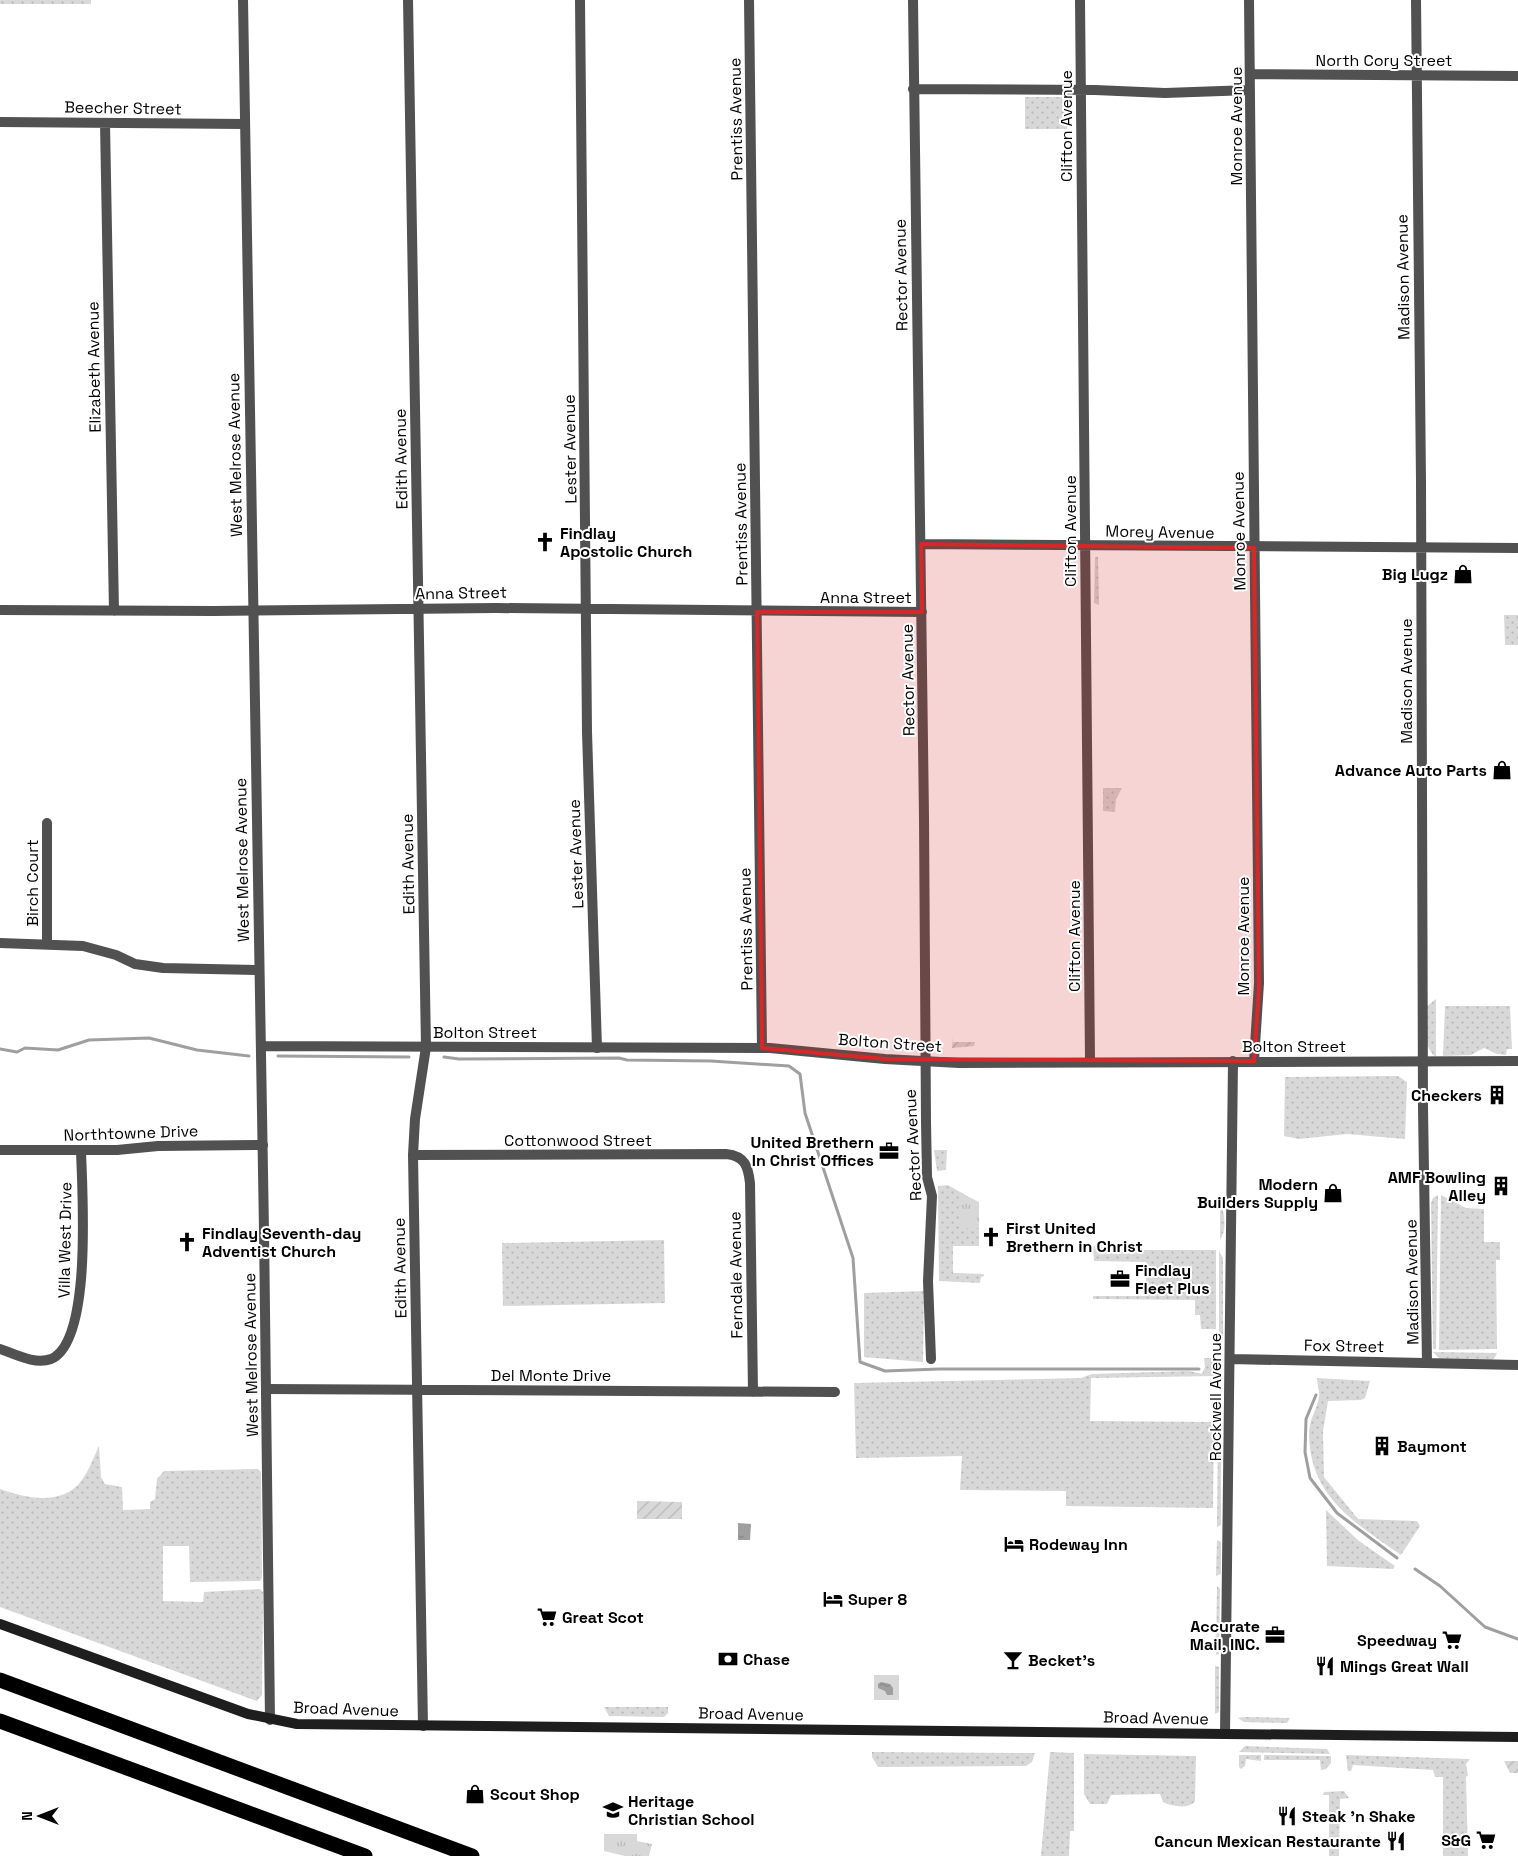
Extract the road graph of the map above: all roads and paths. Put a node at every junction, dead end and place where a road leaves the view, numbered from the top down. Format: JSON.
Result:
{"nodes":[{"id":1,"x":243,"y":0,"type":"edge"},
{"id":2,"x":408,"y":0,"type":"edge"},
{"id":3,"x":580,"y":0,"type":"edge"},
{"id":4,"x":750,"y":0,"type":"edge"},
{"id":5,"x":913,"y":0,"type":"edge"},
{"id":6,"x":1080,"y":0,"type":"edge"},
{"id":7,"x":1249,"y":0,"type":"edge"},
{"id":8,"x":1416,"y":0,"type":"edge"},
{"id":9,"x":1250,"y":74,"type":"junction"},
{"id":10,"x":1417,"y":75,"type":"junction"},
{"id":11,"x":1518,"y":76,"type":"edge"},
{"id":12,"x":913,"y":89,"type":"junction"},
{"id":13,"x":1080,"y":90,"type":"junction"},
{"id":14,"x":1250,"y":90,"type":"junction"},
{"id":15,"x":0,"y":122,"type":"edge"},
{"id":16,"x":105,"y":123,"type":"junction"},
{"id":17,"x":245,"y":124,"type":"junction"},
{"id":18,"x":921,"y":544,"type":"junction"},
{"id":19,"x":1086,"y":546,"type":"junction"},
{"id":20,"x":1254,"y":548,"type":"junction"},
{"id":21,"x":1518,"y":548,"type":"edge"},
{"id":22,"x":1421,"y":549,"type":"junction"},
{"id":23,"x":419,"y":609,"type":"junction"},
{"id":24,"x":586,"y":609,"type":"junction"},
{"id":25,"x":0,"y":610,"type":"edge"},
{"id":26,"x":253,"y":610,"type":"junction"},
{"id":27,"x":114,"y":611,"type":"junction"},
{"id":28,"x":757,"y":612,"type":"junction"},
{"id":29,"x":922,"y":612,"type":"junction"},
{"id":30,"x":47,"y":824,"type":"dead end"},
{"id":31,"x":0,"y":943,"type":"edge"},
{"id":32,"x":47,"y":943,"type":"junction"},
{"id":33,"x":259,"y":970,"type":"junction"},
{"id":34,"x":261,"y":1046,"type":"junction"},
{"id":35,"x":426,"y":1047,"type":"junction"},
{"id":36,"x":596,"y":1048,"type":"junction"},
{"id":37,"x":762,"y":1048,"type":"junction"},
{"id":38,"x":925,"y":1061,"type":"junction"},
{"id":39,"x":1233,"y":1061,"type":"junction"},
{"id":40,"x":1254,"y":1061,"type":"junction"},
{"id":41,"x":1423,"y":1061,"type":"junction"},
{"id":42,"x":1518,"y":1061,"type":"edge"},
{"id":43,"x":1090,"y":1062,"type":"junction"},
{"id":44,"x":263,"y":1145,"type":"junction"},
{"id":45,"x":0,"y":1150,"type":"edge"},
{"id":46,"x":80,"y":1150,"type":"junction"},
{"id":47,"x":412,"y":1156,"type":"junction"},
{"id":48,"x":742,"y":1159,"type":"joint"},
{"id":49,"x":0,"y":1349,"type":"edge"},
{"id":50,"x":931,"y":1359,"type":"dead end"},
{"id":51,"x":1230,"y":1359,"type":"junction"},
{"id":52,"x":1428,"y":1363,"type":"junction"},
{"id":53,"x":1518,"y":1364,"type":"edge"},
{"id":54,"x":266,"y":1389,"type":"junction"},
{"id":55,"x":418,"y":1390,"type":"junction"},
{"id":56,"x":753,"y":1392,"type":"junction"},
{"id":57,"x":835,"y":1392,"type":"dead end"},
{"id":58,"x":0,"y":1624,"type":"edge"},
{"id":59,"x":0,"y":1680,"type":"edge"},
{"id":60,"x":270,"y":1720,"type":"junction"},
{"id":61,"x":0,"y":1721,"type":"edge"},
{"id":62,"x":424,"y":1726,"type":"junction"},
{"id":63,"x":1225,"y":1734,"type":"junction"},
{"id":64,"x":1518,"y":1737,"type":"edge"},
{"id":65,"x":365,"y":1856,"type":"edge"},
{"id":66,"x":472,"y":1856,"type":"edge"}],
"edges":[{"from":1,"to":17,"type":"street","name":"West Melrose Avenue"},
{"from":2,"to":23,"type":"street","name":"Edith Avenue"},
{"from":3,"to":24,"type":"street","name":"Lester Avenue"},
{"from":4,"to":28,"type":"street","name":"Prentiss Avenue"},
{"from":5,"to":12,"type":"street","name":"Rector Avenue"},
{"from":6,"to":13,"type":"street","name":"Clifton Avenue"},
{"from":7,"to":9,"type":"street","name":"Monroe Avenue"},
{"from":8,"to":10,"type":"street","name":"Madison Avenue"},
{"from":9,"to":10,"type":"street","name":"North Cory Street"},
{"from":9,"to":14,"type":"street","name":"Monroe Avenue"},
{"from":10,"to":11,"type":"street","name":"North Cory Street"},
{"from":10,"to":22,"type":"street","name":"Madison Avenue"},
{"from":12,"to":13,"type":"street"},
{"from":12,"to":18,"type":"street","name":"Rector Avenue"},
{"from":13,"to":14,"type":"street"},
{"from":13,"to":19,"type":"street","name":"Clifton Avenue"},
{"from":14,"to":20,"type":"street","name":"Monroe Avenue"},
{"from":15,"to":16,"type":"street","name":"Beecher Street"},
{"from":16,"to":17,"type":"street","name":"Beecher Street"},
{"from":16,"to":27,"type":"street","name":"Elizabeth Avenue"},
{"from":17,"to":26,"type":"street","name":"West Melrose Avenue"},
{"from":18,"to":19,"type":"street","name":"Morey Avenue"},
{"from":18,"to":29,"type":"street","name":"Rector Avenue"},
{"from":19,"to":20,"type":"street","name":"Morey Avenue"},
{"from":19,"to":43,"type":"street","name":"Clifton Avenue"},
{"from":20,"to":22,"type":"street","name":"Morey Avenue"},
{"from":20,"to":40,"type":"street","name":"Monroe Avenue"},
{"from":21,"to":22,"type":"street","name":"Morey Avenue"},
{"from":22,"to":41,"type":"street","name":"Madison Avenue"},
{"from":23,"to":24,"type":"street","name":"Anna Street"},
{"from":23,"to":26,"type":"street","name":"Anna Street"},
{"from":23,"to":35,"type":"street","name":"Edith Avenue"},
{"from":24,"to":28,"type":"street","name":"Anna Street"},
{"from":24,"to":36,"type":"street","name":"Lester Avenue"},
{"from":25,"to":27,"type":"street","name":"Anna Street"},
{"from":26,"to":27,"type":"street","name":"Anna Street"},
{"from":26,"to":33,"type":"street","name":"West Melrose Avenue"},
{"from":28,"to":29,"type":"street","name":"Anna Street"},
{"from":28,"to":37,"type":"street","name":"Prentiss Avenue"},
{"from":29,"to":38,"type":"street","name":"Rector Avenue"},
{"from":30,"to":32,"type":"street","name":"Birch Court"},
{"from":31,"to":32,"type":"street"},
{"from":32,"to":33,"type":"street"},
{"from":33,"to":34,"type":"street","name":"West Melrose Avenue"},
{"from":34,"to":35,"type":"street","name":"Bolton Street"},
{"from":34,"to":44,"type":"street","name":"West Melrose Avenue"},
{"from":35,"to":36,"type":"street","name":"Bolton Street"},
{"from":35,"to":47,"type":"street","name":"Edith Avenue"},
{"from":36,"to":37,"type":"street","name":"Bolton Street"},
{"from":37,"to":38,"type":"street","name":"Bolton Street"},
{"from":38,"to":43,"type":"street","name":"Bolton Street"},
{"from":38,"to":50,"type":"street","name":"Rector Avenue"},
{"from":39,"to":40,"type":"street","name":"Bolton Street"},
{"from":39,"to":43,"type":"street","name":"Bolton Street"},
{"from":39,"to":51,"type":"street","name":"Rockwell Avenue"},
{"from":40,"to":41,"type":"street","name":"Bolton Street"},
{"from":41,"to":42,"type":"street","name":"Bolton Street"},
{"from":41,"to":52,"type":"street","name":"Madison Avenue"},
{"from":44,"to":46,"type":"street","name":"Northtowne Drive"},
{"from":44,"to":54,"type":"street","name":"West Melrose Avenue"},
{"from":45,"to":46,"type":"street","name":"Northtowne Drive"},
{"from":46,"to":49,"type":"street","name":"Villa West Drive"},
{"from":47,"to":48,"type":"street","name":"Cottonwood Street"},
{"from":47,"to":55,"type":"street","name":"Edith Avenue"},
{"from":48,"to":56,"type":"street","name":"Ferndale Avenue"},
{"from":51,"to":52,"type":"street","name":"Fox Street"},
{"from":51,"to":63,"type":"street","name":"Rockwell Avenue"},
{"from":52,"to":53,"type":"street","name":"Fox Street"},
{"from":54,"to":55,"type":"street","name":"Del Monte Drive"},
{"from":54,"to":60,"type":"street","name":"West Melrose Avenue"},
{"from":55,"to":56,"type":"street","name":"Del Monte Drive"},
{"from":55,"to":62,"type":"street","name":"Edith Avenue"},
{"from":56,"to":57,"type":"street","name":"Del Monte Drive"},
{"from":58,"to":60,"type":"main road","name":"Broad Avenue"},
{"from":59,"to":66,"type":"highway"},
{"from":60,"to":62,"type":"main road","name":"Broad Avenue"},
{"from":61,"to":65,"type":"highway"},
{"from":62,"to":63,"type":"main road","name":"Broad Avenue"},
{"from":63,"to":64,"type":"main road","name":"Broad Avenue"}]}
